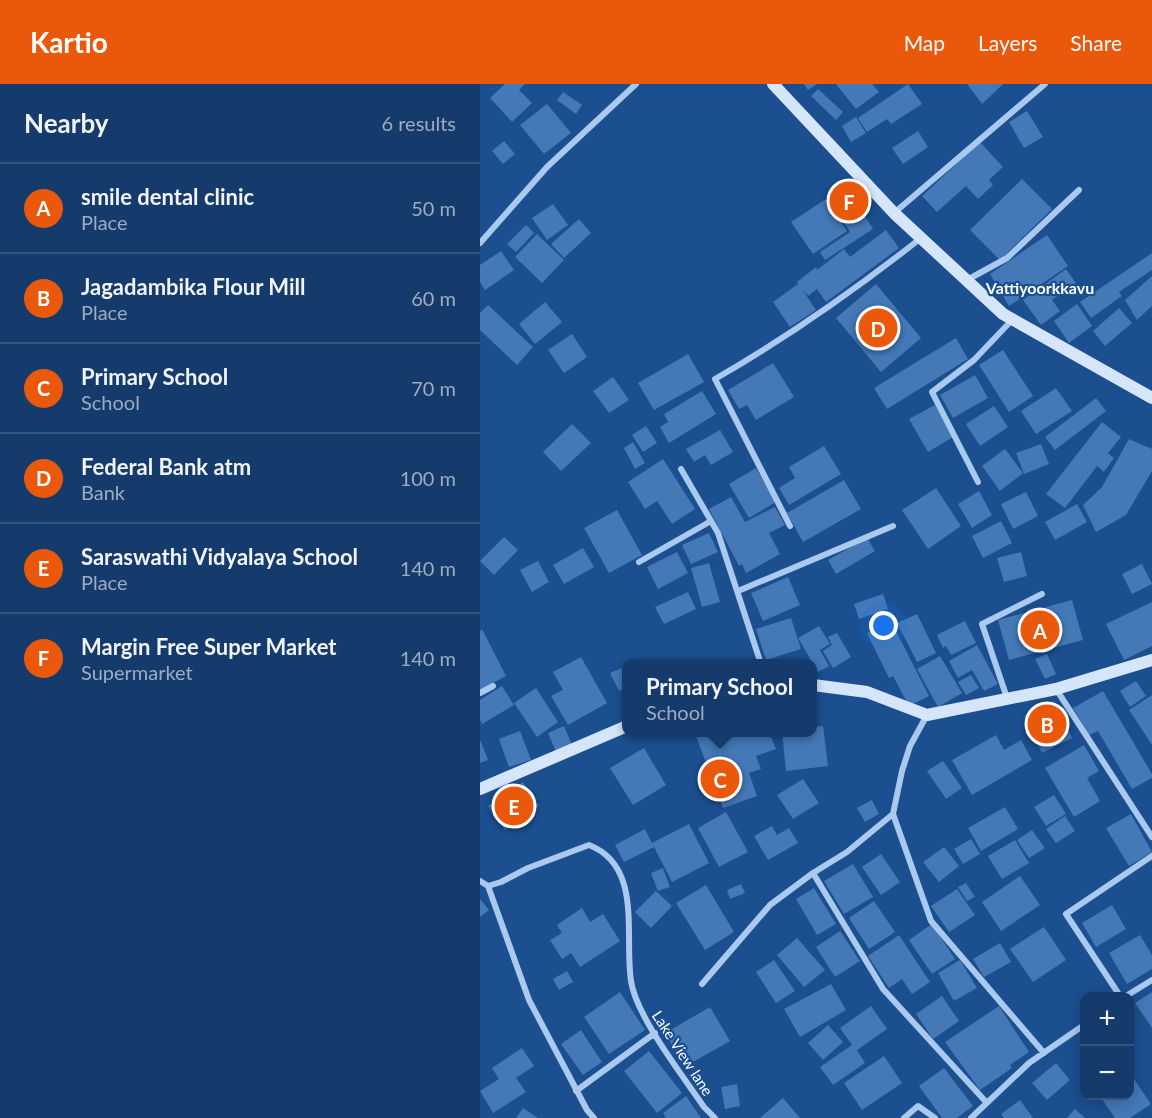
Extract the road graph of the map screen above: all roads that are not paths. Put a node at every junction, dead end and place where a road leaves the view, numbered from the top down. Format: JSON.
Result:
{"nodes":[{"id":1,"x":636,"y":84,"type":"edge"},
{"id":2,"x":773,"y":84,"type":"edge"},
{"id":3,"x":1045,"y":84,"type":"edge"},
{"id":4,"x":1079,"y":190,"type":"dead end"},
{"id":5,"x":894,"y":213,"type":"junction"},
{"id":6,"x":921,"y":238,"type":"junction"},
{"id":7,"x":480,"y":243,"type":"edge"},
{"id":8,"x":966,"y":280,"type":"junction"},
{"id":9,"x":1012,"y":320,"type":"junction"},
{"id":10,"x":1152,"y":398,"type":"edge"},
{"id":11,"x":681,"y":469,"type":"dead end"},
{"id":12,"x":978,"y":482,"type":"dead end"},
{"id":13,"x":711,"y":521,"type":"junction"},
{"id":14,"x":790,"y":526,"type":"dead end"},
{"id":15,"x":893,"y":526,"type":"dead end"},
{"id":16,"x":639,"y":562,"type":"dead end"},
{"id":17,"x":738,"y":591,"type":"junction"},
{"id":18,"x":1042,"y":594,"type":"dead end"},
{"id":19,"x":760,"y":659,"type":"edge"},
{"id":20,"x":1152,"y":660,"type":"edge"},
{"id":21,"x":817,"y":685,"type":"edge"},
{"id":22,"x":493,"y":686,"type":"dead end"},
{"id":23,"x":1056,"y":689,"type":"junction"},
{"id":24,"x":480,"y":693,"type":"edge"},
{"id":25,"x":1007,"y":698,"type":"junction"},
{"id":26,"x":927,"y":715,"type":"junction"},
{"id":27,"x":622,"y":728,"type":"edge"},
{"id":28,"x":480,"y":789,"type":"edge"},
{"id":29,"x":893,"y":814,"type":"junction"},
{"id":30,"x":1152,"y":837,"type":"edge"},
{"id":31,"x":1152,"y":856,"type":"edge"},
{"id":32,"x":813,"y":873,"type":"junction"},
{"id":33,"x":480,"y":881,"type":"edge"},
{"id":34,"x":488,"y":886,"type":"junction"},
{"id":35,"x":1152,"y":980,"type":"edge"},
{"id":36,"x":702,"y":984,"type":"dead end"},
{"id":37,"x":1117,"y":992,"type":"edge"},
{"id":38,"x":1132,"y":992,"type":"edge"},
{"id":39,"x":1080,"y":1028,"type":"edge"},
{"id":40,"x":655,"y":1033,"type":"junction"},
{"id":41,"x":1044,"y":1053,"type":"junction"},
{"id":42,"x":576,"y":1091,"type":"junction"},
{"id":43,"x":987,"y":1103,"type":"junction"},
{"id":44,"x":594,"y":1118,"type":"edge"},
{"id":45,"x":715,"y":1118,"type":"edge"},
{"id":46,"x":904,"y":1118,"type":"edge"},
{"id":47,"x":935,"y":1118,"type":"edge"},
{"id":48,"x":971,"y":1118,"type":"edge"}],
"edges":[{"from":1,"to":7,"type":"street"},
{"from":2,"to":5,"type":"street"},
{"from":3,"to":5,"type":"street"},
{"from":4,"to":8,"type":"street"},
{"from":5,"to":6,"type":"street"},
{"from":6,"to":8,"type":"street"},
{"from":6,"to":14,"type":"street"},
{"from":8,"to":9,"type":"street"},
{"from":9,"to":10,"type":"street"},
{"from":9,"to":12,"type":"street"},
{"from":11,"to":13,"type":"street"},
{"from":13,"to":16,"type":"street"},
{"from":13,"to":17,"type":"street"},
{"from":15,"to":17,"type":"street"},
{"from":17,"to":19,"type":"street"},
{"from":18,"to":25,"type":"street"},
{"from":20,"to":23,"type":"street"},
{"from":21,"to":26,"type":"street"},
{"from":22,"to":24,"type":"street"},
{"from":23,"to":25,"type":"street"},
{"from":23,"to":30,"type":"street"},
{"from":25,"to":26,"type":"street"},
{"from":26,"to":29,"type":"street"},
{"from":27,"to":28,"type":"street"},
{"from":29,"to":32,"type":"street"},
{"from":29,"to":41,"type":"street"},
{"from":31,"to":37,"type":"street"},
{"from":32,"to":36,"type":"street"},
{"from":32,"to":43,"type":"street"},
{"from":33,"to":34,"type":"street"},
{"from":34,"to":40,"type":"street","name":"Lake View lane"},
{"from":34,"to":42,"type":"street"},
{"from":35,"to":38,"type":"street"},
{"from":39,"to":41,"type":"street"},
{"from":40,"to":42,"type":"street"},
{"from":40,"to":45,"type":"street","name":"Lake View lane"},
{"from":41,"to":43,"type":"street"},
{"from":42,"to":44,"type":"street"},
{"from":43,"to":48,"type":"street"},
{"from":46,"to":47,"type":"street"}]}
